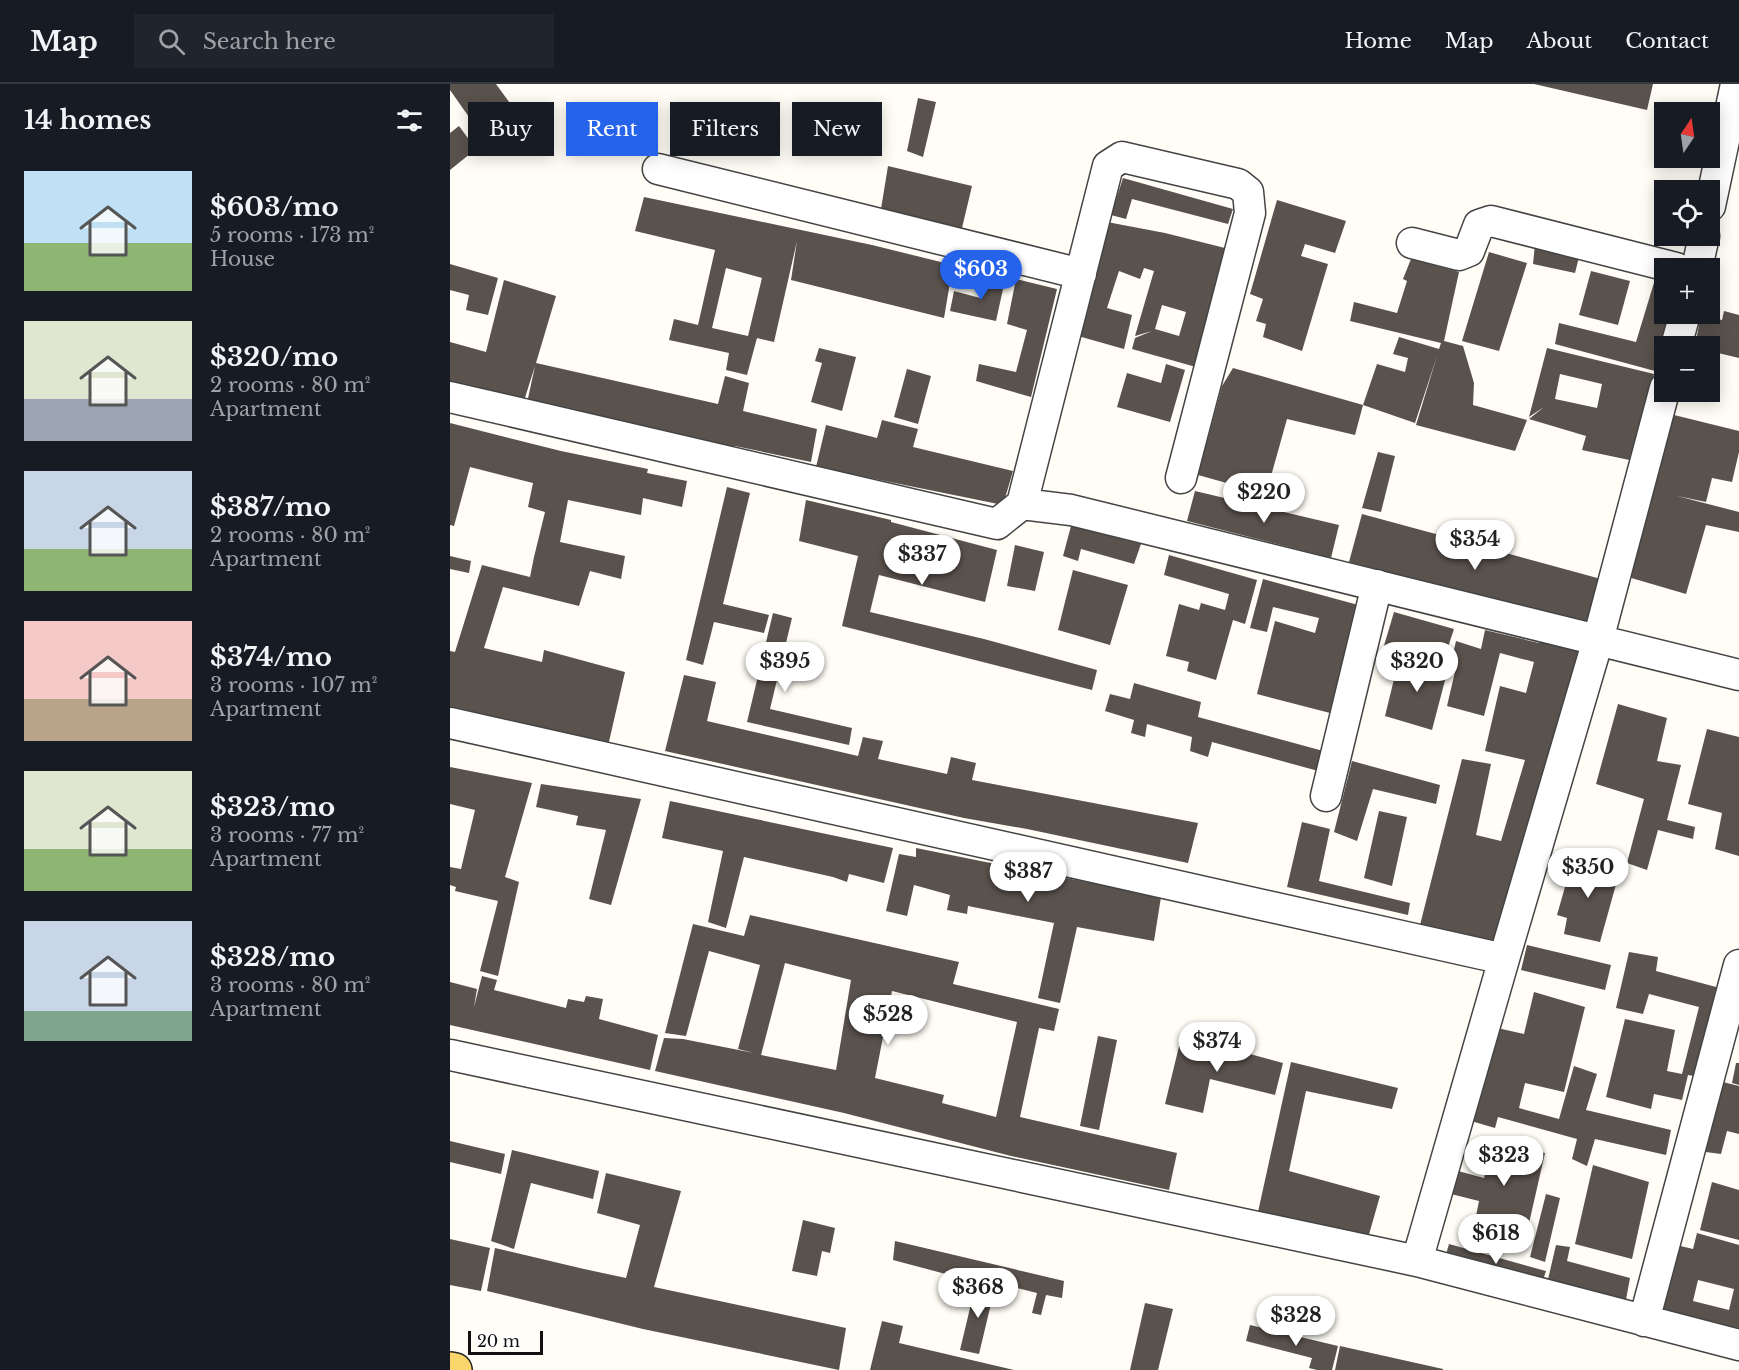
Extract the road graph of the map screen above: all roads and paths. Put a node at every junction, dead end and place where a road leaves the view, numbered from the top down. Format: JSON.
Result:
{"nodes":[{"id":1,"x":1736,"y":84,"type":"edge"},
{"id":2,"x":658,"y":169,"type":"dead end"},
{"id":3,"x":1716,"y":180,"type":"edge"},
{"id":4,"x":1412,"y":243,"type":"dead end"},
{"id":5,"x":1654,"y":262,"type":"edge"},
{"id":6,"x":1081,"y":274,"type":"junction"},
{"id":7,"x":450,"y":397,"type":"edge"},
{"id":8,"x":1661,"y":402,"type":"edge"},
{"id":9,"x":1181,"y":478,"type":"dead end"},
{"id":10,"x":1022,"y":504,"type":"junction"},
{"id":11,"x":1377,"y":585,"type":"junction"},
{"id":12,"x":1598,"y":640,"type":"junction"},
{"id":13,"x":1739,"y":675,"type":"edge"},
{"id":14,"x":450,"y":723,"type":"edge"},
{"id":15,"x":1326,"y":796,"type":"dead end"},
{"id":16,"x":1504,"y":959,"type":"junction"},
{"id":17,"x":1739,"y":965,"type":"edge"},
{"id":18,"x":450,"y":1054,"type":"edge"},
{"id":19,"x":1417,"y":1261,"type":"junction"},
{"id":20,"x":1644,"y":1321,"type":"junction"},
{"id":21,"x":1739,"y":1344,"type":"edge"},
{"id":22,"x":450,"y":1369,"type":"edge"},
{"id":23,"x":455,"y":1370,"type":"edge"}],
"edges":[{"from":1,"to":3,"type":"street"},
{"from":2,"to":6,"type":"street"},
{"from":4,"to":5,"type":"street"},
{"from":6,"to":9,"type":"street"},
{"from":6,"to":10,"type":"street"},
{"from":7,"to":10,"type":"street"},
{"from":8,"to":12,"type":"street"},
{"from":10,"to":11,"type":"street"},
{"from":11,"to":12,"type":"street"},
{"from":11,"to":15,"type":"street"},
{"from":12,"to":13,"type":"street"},
{"from":12,"to":16,"type":"street"},
{"from":14,"to":16,"type":"street"},
{"from":16,"to":19,"type":"street"},
{"from":17,"to":20,"type":"street"},
{"from":18,"to":19,"type":"street"},
{"from":19,"to":20,"type":"street"},
{"from":20,"to":21,"type":"street"},
{"from":22,"to":23,"type":"main road"}]}
